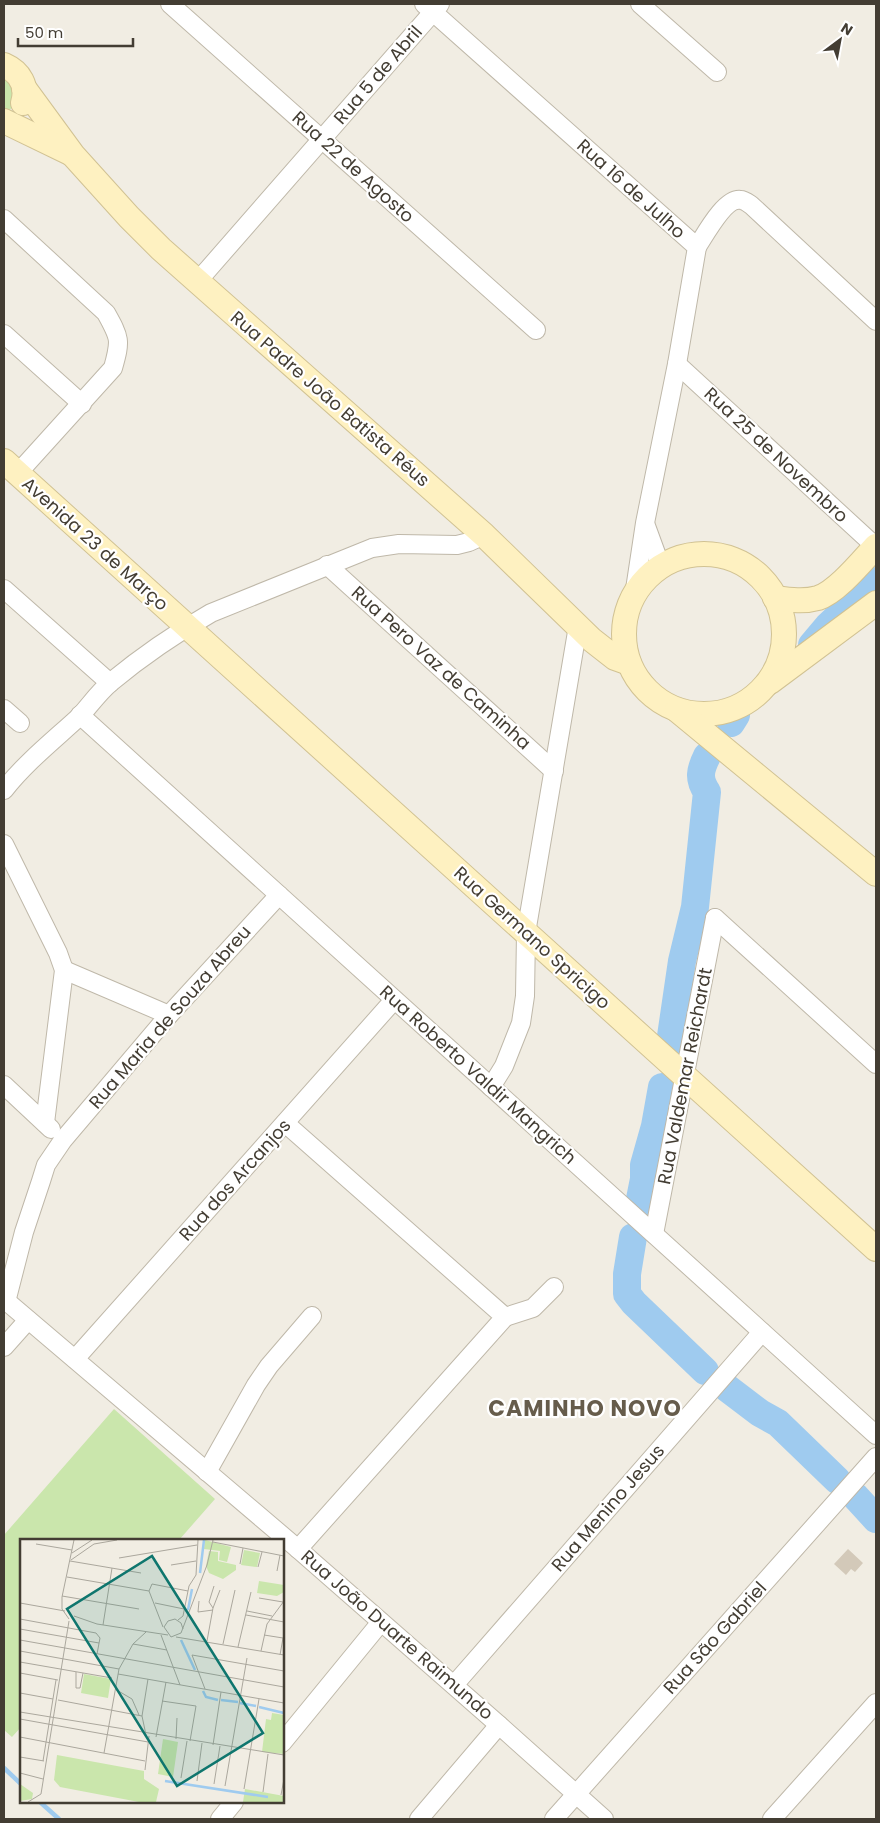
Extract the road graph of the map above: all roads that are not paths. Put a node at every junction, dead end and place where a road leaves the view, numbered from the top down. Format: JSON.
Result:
{"nodes":[{"id":1,"x":170,"y":4,"type":"edge"},
{"id":2,"x":640,"y":4,"type":"edge"},
{"id":3,"x":432,"y":7,"type":"edge"},
{"id":4,"x":6,"y":61,"type":"edge"},
{"id":5,"x":717,"y":72,"type":"dead end"},
{"id":6,"x":24,"y":88,"type":"junction"},
{"id":7,"x":4,"y":121,"type":"edge"},
{"id":8,"x":322,"y":139,"type":"junction"},
{"id":9,"x":73,"y":155,"type":"junction"},
{"id":10,"x":4,"y":219,"type":"edge"},
{"id":11,"x":697,"y":248,"type":"junction"},
{"id":12,"x":197,"y":282,"type":"junction"},
{"id":13,"x":876,"y":321,"type":"edge"},
{"id":14,"x":536,"y":330,"type":"dead end"},
{"id":15,"x":4,"y":334,"type":"edge"},
{"id":16,"x":677,"y":364,"type":"junction"},
{"id":17,"x":82,"y":404,"type":"junction"},
{"id":18,"x":11,"y":467,"type":"edge"},
{"id":19,"x":645,"y":523,"type":"junction"},
{"id":20,"x":484,"y":535,"type":"junction"},
{"id":21,"x":876,"y":546,"type":"edge"},
{"id":22,"x":327,"y":564,"type":"junction"},
{"id":23,"x":661,"y":567,"type":"junction"},
{"id":24,"x":4,"y":589,"type":"edge"},
{"id":25,"x":634,"y":596,"type":"junction"},
{"id":26,"x":775,"y":598,"type":"junction"},
{"id":27,"x":876,"y":603,"type":"edge"},
{"id":28,"x":187,"y":627,"type":"junction"},
{"id":29,"x":624,"y":632,"type":"junction"},
{"id":30,"x":585,"y":633,"type":"junction"},
{"id":31,"x":630,"y":663,"type":"junction"},
{"id":32,"x":110,"y":683,"type":"junction"},
{"id":33,"x":769,"y":683,"type":"junction"},
{"id":34,"x":674,"y":708,"type":"junction"},
{"id":35,"x":4,"y":709,"type":"edge"},
{"id":36,"x":725,"y":711,"type":"junction"},
{"id":37,"x":80,"y":715,"type":"junction"},
{"id":38,"x":20,"y":723,"type":"dead end"},
{"id":39,"x":731,"y":756,"type":"junction"},
{"id":40,"x":554,"y":771,"type":"junction"},
{"id":41,"x":4,"y":790,"type":"edge"},
{"id":42,"x":4,"y":844,"type":"edge"},
{"id":43,"x":876,"y":874,"type":"edge"},
{"id":44,"x":278,"y":895,"type":"junction"},
{"id":45,"x":526,"y":933,"type":"junction"},
{"id":46,"x":64,"y":970,"type":"junction"},
{"id":47,"x":394,"y":1000,"type":"junction"},
{"id":48,"x":169,"y":1015,"type":"junction"},
{"id":49,"x":876,"y":1064,"type":"edge"},
{"id":50,"x":685,"y":1076,"type":"junction"},
{"id":51,"x":4,"y":1085,"type":"edge"},
{"id":52,"x":491,"y":1087,"type":"junction"},
{"id":53,"x":45,"y":1123,"type":"junction"},
{"id":54,"x":285,"y":1123,"type":"junction"},
{"id":55,"x":63,"y":1140,"type":"junction"},
{"id":56,"x":654,"y":1234,"type":"junction"},
{"id":57,"x":876,"y":1249,"type":"edge"},
{"id":58,"x":554,"y":1287,"type":"dead end"},
{"id":59,"x":5,"y":1300,"type":"edge"},
{"id":60,"x":312,"y":1316,"type":"dead end"},
{"id":61,"x":505,"y":1317,"type":"junction"},
{"id":62,"x":28,"y":1320,"type":"junction"},
{"id":63,"x":762,"y":1332,"type":"junction"},
{"id":64,"x":4,"y":1347,"type":"edge"},
{"id":65,"x":75,"y":1359,"type":"junction"},
{"id":66,"x":876,"y":1435,"type":"edge"},
{"id":67,"x":876,"y":1457,"type":"edge"},
{"id":68,"x":208,"y":1472,"type":"junction"},
{"id":69,"x":278,"y":1537,"type":"edge"},
{"id":70,"x":284,"y":1541,"type":"edge"},
{"id":71,"x":298,"y":1549,"type":"junction"},
{"id":72,"x":381,"y":1622,"type":"junction"},
{"id":73,"x":454,"y":1685,"type":"junction"},
{"id":74,"x":876,"y":1703,"type":"edge"},
{"id":75,"x":500,"y":1725,"type":"junction"},
{"id":76,"x":284,"y":1741,"type":"edge"},
{"id":77,"x":577,"y":1794,"type":"junction"},
{"id":78,"x":233,"y":1803,"type":"edge"},
{"id":79,"x":220,"y":1819,"type":"edge"},
{"id":80,"x":419,"y":1819,"type":"edge"},
{"id":81,"x":554,"y":1819,"type":"edge"},
{"id":82,"x":604,"y":1819,"type":"edge"},
{"id":83,"x":772,"y":1819,"type":"edge"}],
"edges":[{"from":1,"to":8,"type":"street","name":"Rua 22 de Agosto"},
{"from":2,"to":5,"type":"street"},
{"from":3,"to":8,"type":"street","name":"Rua 5 de Abril"},
{"from":3,"to":11,"type":"street","name":"Rua 16 de Julho"},
{"from":4,"to":6,"type":"main road","name":"Rua Padre João Batista Réus"},
{"from":6,"to":7,"type":"main road"},
{"from":6,"to":9,"type":"main road","name":"Rua Padre João Batista Réus"},
{"from":7,"to":9,"type":"main road","name":"Rua Padre João Batista Réus"},
{"from":8,"to":12,"type":"street","name":"Rua 5 de Abril"},
{"from":8,"to":14,"type":"street","name":"Rua 22 de Agosto"},
{"from":9,"to":12,"type":"main road","name":"Rua Padre João Batista Réus"},
{"from":10,"to":17,"type":"street"},
{"from":11,"to":13,"type":"street"},
{"from":11,"to":16,"type":"street","name":"Rua 16 de Julho"},
{"from":12,"to":20,"type":"main road","name":"Rua Padre João Batista Réus"},
{"from":15,"to":17,"type":"street"},
{"from":16,"to":19,"type":"street","name":"Rua 16 de Julho"},
{"from":16,"to":21,"type":"street","name":"Rua 25 de Novembro"},
{"from":17,"to":18,"type":"street"},
{"from":18,"to":28,"type":"main road","name":"Avenida 23 de Março"},
{"from":19,"to":23,"type":"street"},
{"from":19,"to":25,"type":"street","name":"Rua 16 de Julho"},
{"from":20,"to":22,"type":"street"},
{"from":20,"to":30,"type":"main road","name":"Rua Padre João Batista Réus"},
{"from":21,"to":26,"type":"main road"},
{"from":22,"to":28,"type":"street"},
{"from":22,"to":40,"type":"street","name":"Rua Pero Vaz de Caminha"},
{"from":23,"to":25,"type":"main road"},
{"from":23,"to":26,"type":"main road"},
{"from":24,"to":32,"type":"street"},
{"from":25,"to":29,"type":"main road"},
{"from":26,"to":33,"type":"main road"},
{"from":27,"to":33,"type":"main road"},
{"from":28,"to":32,"type":"street"},
{"from":28,"to":45,"type":"main road","name":"Rua Germano Spricigo"},
{"from":29,"to":30,"type":"main road"},
{"from":29,"to":31,"type":"main road"},
{"from":30,"to":31,"type":"main road","name":"Rua Padre João Batista Réus"},
{"from":30,"to":40,"type":"street"},
{"from":31,"to":34,"type":"main road"},
{"from":32,"to":37,"type":"street"},
{"from":33,"to":36,"type":"main road"},
{"from":34,"to":36,"type":"main road"},
{"from":34,"to":39,"type":"main road"},
{"from":35,"to":38,"type":"street"},
{"from":36,"to":39,"type":"main road"},
{"from":37,"to":41,"type":"street"},
{"from":37,"to":44,"type":"street","name":"Rua Roberto Valdir Mangrich"},
{"from":39,"to":43,"type":"main road"},
{"from":40,"to":45,"type":"street"},
{"from":42,"to":46,"type":"street"},
{"from":44,"to":47,"type":"street","name":"Rua Roberto Valdir Mangrich"},
{"from":44,"to":48,"type":"street","name":"Rua Maria de Souza Abreu"},
{"from":45,"to":50,"type":"main road","name":"Rua Germano Spricigo"},
{"from":45,"to":52,"type":"street"},
{"from":46,"to":48,"type":"street"},
{"from":46,"to":53,"type":"street"},
{"from":47,"to":52,"type":"street","name":"Rua Roberto Valdir Mangrich"},
{"from":47,"to":54,"type":"street","name":"Rua dos Arcanjos"},
{"from":48,"to":55,"type":"street","name":"Rua Maria de Souza Abreu"},
{"from":49,"to":50,"type":"street","name":"Rua Valdemar Reichardt"},
{"from":50,"to":56,"type":"street","name":"Rua Valdemar Reichardt"},
{"from":50,"to":57,"type":"main road","name":"Rua Germano Spricigo"},
{"from":51,"to":53,"type":"street"},
{"from":52,"to":56,"type":"street","name":"Rua Roberto Valdir Mangrich"},
{"from":53,"to":55,"type":"street"},
{"from":54,"to":61,"type":"street"},
{"from":54,"to":65,"type":"street","name":"Rua dos Arcanjos"},
{"from":55,"to":59,"type":"street","name":"Rua Maria de Souza Abreu"},
{"from":56,"to":63,"type":"street","name":"Rua Roberto Valdir Mangrich"},
{"from":58,"to":61,"type":"street"},
{"from":59,"to":62,"type":"street","name":"Rua João Duarte Raimundo"},
{"from":60,"to":68,"type":"street"},
{"from":61,"to":71,"type":"street"},
{"from":62,"to":64,"type":"street"},
{"from":62,"to":65,"type":"street","name":"Rua João Duarte Raimundo"},
{"from":63,"to":66,"type":"street","name":"Rua Roberto Valdir Mangrich"},
{"from":63,"to":73,"type":"street","name":"Rua Menino Jesus"},
{"from":65,"to":68,"type":"street","name":"Rua João Duarte Raimundo"},
{"from":67,"to":77,"type":"street","name":"Rua São Gabriel"},
{"from":68,"to":69,"type":"street","name":"Rua João Duarte Raimundo"},
{"from":70,"to":71,"type":"street","name":"Rua João Duarte Raimundo"},
{"from":71,"to":72,"type":"street","name":"Rua João Duarte Raimundo"},
{"from":72,"to":73,"type":"street","name":"Rua João Duarte Raimundo"},
{"from":72,"to":76,"type":"street"},
{"from":73,"to":75,"type":"street","name":"Rua João Duarte Raimundo"},
{"from":74,"to":83,"type":"street"},
{"from":75,"to":77,"type":"street","name":"Rua João Duarte Raimundo"},
{"from":75,"to":80,"type":"street"},
{"from":77,"to":81,"type":"street","name":"Rua São Gabriel"},
{"from":77,"to":82,"type":"street","name":"Rua João Duarte Raimundo"},
{"from":78,"to":79,"type":"street"}]}
